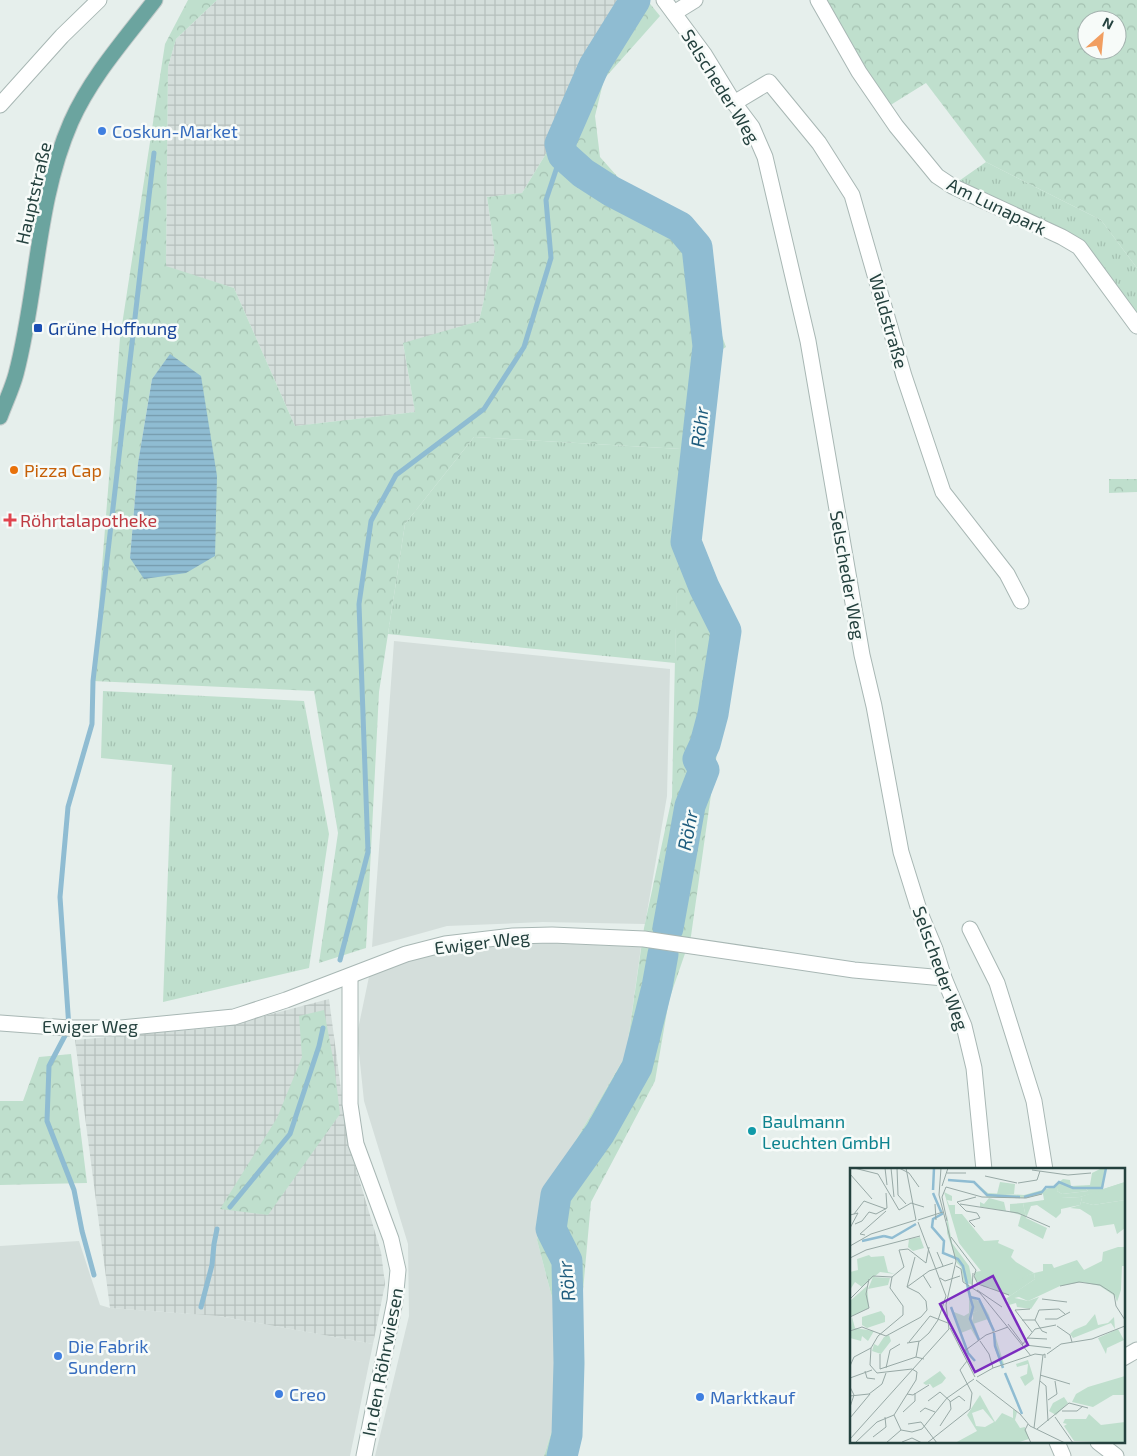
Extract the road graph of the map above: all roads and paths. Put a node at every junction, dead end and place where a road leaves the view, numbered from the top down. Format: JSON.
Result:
{"nodes":[{"id":1,"x":99,"y":0,"type":"edge"},
{"id":2,"x":155,"y":0,"type":"edge"},
{"id":3,"x":664,"y":0,"type":"edge"},
{"id":4,"x":695,"y":0,"type":"edge"},
{"id":5,"x":818,"y":0,"type":"edge"},
{"id":6,"x":674,"y":13,"type":"junction"},
{"id":7,"x":734,"y":102,"type":"junction"},
{"id":8,"x":0,"y":105,"type":"edge"},
{"id":9,"x":1137,"y":326,"type":"edge"},
{"id":10,"x":0,"y":417,"type":"edge"},
{"id":11,"x":1021,"y":601,"type":"dead end"},
{"id":12,"x":970,"y":929,"type":"dead end"},
{"id":13,"x":350,"y":976,"type":"junction"},
{"id":14,"x":944,"y":978,"type":"junction"},
{"id":15,"x":0,"y":1023,"type":"edge"},
{"id":16,"x":984,"y":1168,"type":"edge"},
{"id":17,"x":1045,"y":1168,"type":"edge"},
{"id":18,"x":1137,"y":1350,"type":"edge"},
{"id":19,"x":1124,"y":1357,"type":"edge"},
{"id":20,"x":1058,"y":1444,"type":"edge"},
{"id":21,"x":1101,"y":1444,"type":"edge"},
{"id":22,"x":364,"y":1456,"type":"edge"},
{"id":23,"x":1062,"y":1456,"type":"edge"},
{"id":24,"x":1116,"y":1456,"type":"edge"}],
"edges":[{"from":1,"to":8,"type":"street"},
{"from":2,"to":10,"type":"main road","name":"Hauptstraße"},
{"from":3,"to":6,"type":"street","name":"Selscheder Weg"},
{"from":4,"to":6,"type":"street"},
{"from":5,"to":9,"type":"street","name":"Am Lunapark"},
{"from":6,"to":7,"type":"street","name":"Selscheder Weg"},
{"from":7,"to":11,"type":"street","name":"Waldstraße"},
{"from":7,"to":14,"type":"street","name":"Selscheder Weg"},
{"from":12,"to":17,"type":"street"},
{"from":13,"to":14,"type":"street","name":"Ewiger Weg"},
{"from":13,"to":15,"type":"street","name":"Ewiger Weg"},
{"from":13,"to":22,"type":"street","name":"In den Röhrwiesen"},
{"from":14,"to":16,"type":"street","name":"Selscheder Weg"},
{"from":18,"to":19,"type":"street"},
{"from":20,"to":23,"type":"street"},
{"from":21,"to":24,"type":"street"}]}
